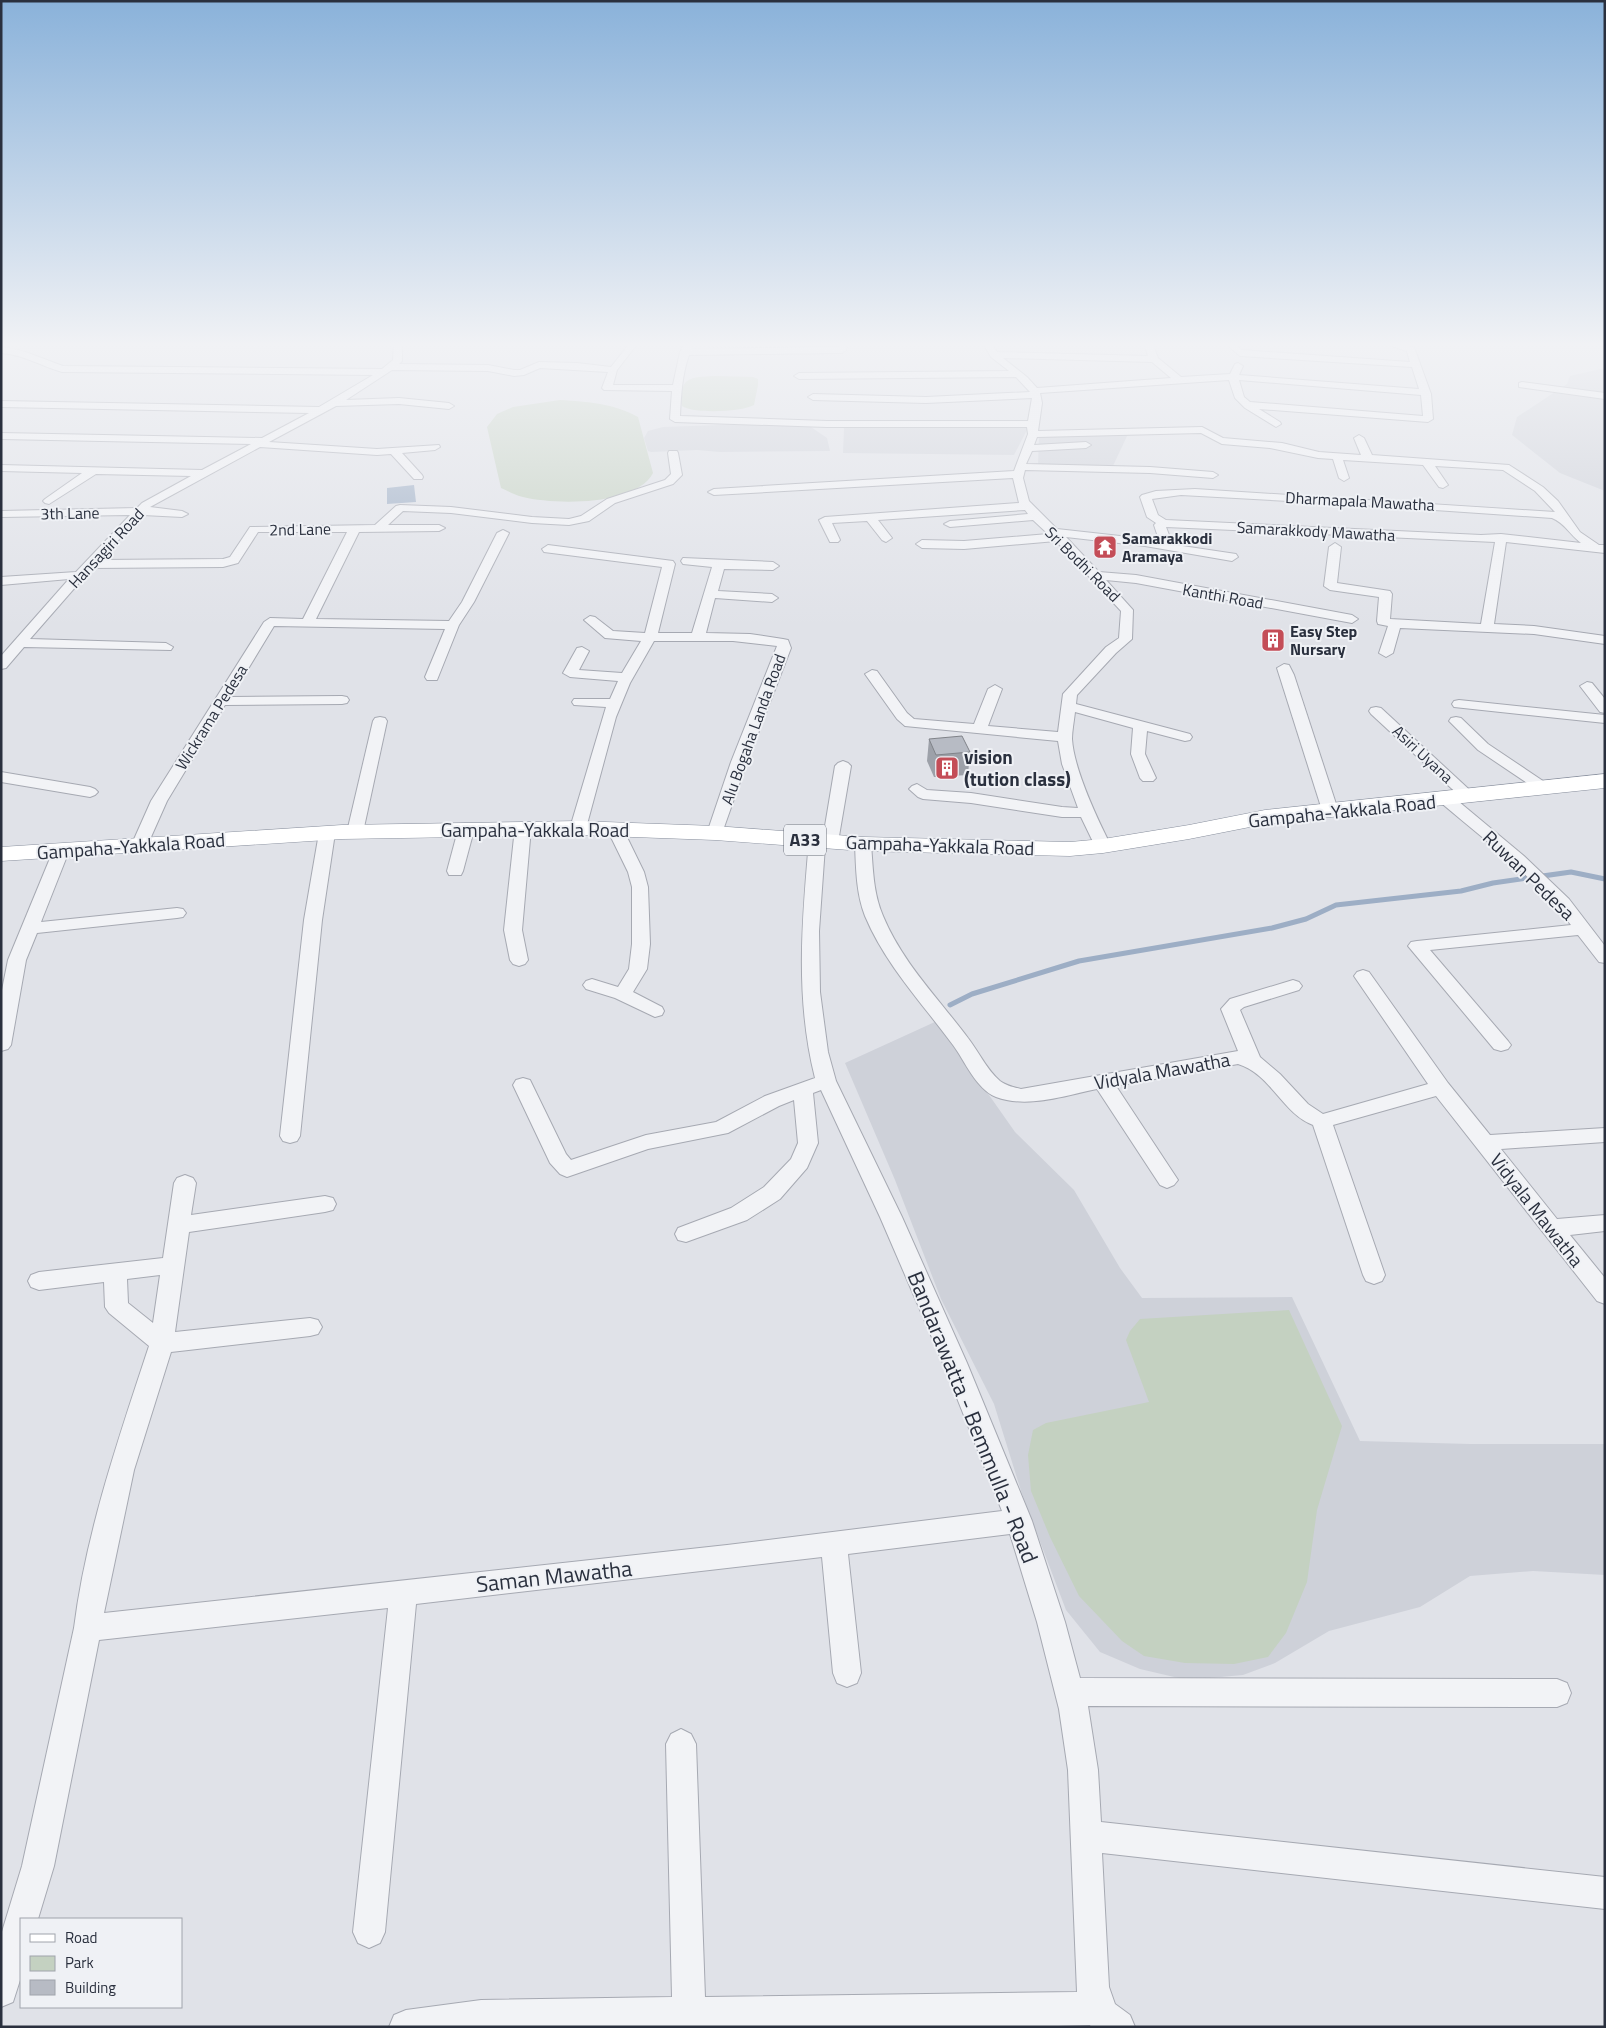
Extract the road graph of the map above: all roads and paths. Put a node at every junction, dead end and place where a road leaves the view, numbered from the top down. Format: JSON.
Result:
{"nodes":[{"id":1,"x":72,"y":438,"type":"edge"},
{"id":2,"x":268,"y":438,"type":"edge"},
{"id":3,"x":1031,"y":438,"type":"edge"},
{"id":4,"x":1213,"y":438,"type":"edge"},
{"id":5,"x":1359,"y":438,"type":"dead end"},
{"id":6,"x":260,"y":442,"type":"junction"},
{"id":7,"x":1102,"y":445,"type":"dead end"},
{"id":8,"x":435,"y":447,"type":"dead end"},
{"id":9,"x":1028,"y":448,"type":"junction"},
{"id":10,"x":394,"y":451,"type":"junction"},
{"id":11,"x":673,"y":453,"type":"dead end"},
{"id":12,"x":1337,"y":456,"type":"junction"},
{"id":13,"x":1368,"y":458,"type":"junction"},
{"id":14,"x":1426,"y":462,"type":"junction"},
{"id":15,"x":1,"y":468,"type":"edge"},
{"id":16,"x":94,"y":470,"type":"junction"},
{"id":17,"x":1020,"y":470,"type":"junction"},
{"id":18,"x":202,"y":473,"type":"junction"},
{"id":19,"x":1214,"y":475,"type":"dead end"},
{"id":20,"x":418,"y":477,"type":"dead end"},
{"id":21,"x":1344,"y":478,"type":"dead end"},
{"id":22,"x":1443,"y":485,"type":"dead end"},
{"id":23,"x":714,"y":492,"type":"dead end"},
{"id":24,"x":49,"y":500,"type":"dead end"},
{"id":25,"x":1027,"y":506,"type":"junction"},
{"id":26,"x":138,"y":511,"type":"junction"},
{"id":27,"x":1,"y":514,"type":"edge"},
{"id":28,"x":182,"y":514,"type":"dead end"},
{"id":29,"x":869,"y":516,"type":"junction"},
{"id":30,"x":1036,"y":517,"type":"junction"},
{"id":31,"x":1565,"y":519,"type":"junction"},
{"id":32,"x":1164,"y":523,"type":"junction"},
{"id":33,"x":910,"y":524,"type":"dead end"},
{"id":34,"x":355,"y":528,"type":"junction"},
{"id":35,"x":378,"y":528,"type":"junction"},
{"id":36,"x":439,"y":528,"type":"dead end"},
{"id":37,"x":503,"y":532,"type":"dead end"},
{"id":38,"x":1055,"y":534,"type":"junction"},
{"id":39,"x":886,"y":538,"type":"dead end"},
{"id":40,"x":1501,"y":538,"type":"junction"},
{"id":41,"x":834,"y":540,"type":"dead end"},
{"id":42,"x":922,"y":544,"type":"dead end"},
{"id":43,"x":1144,"y":544,"type":"junction"},
{"id":44,"x":1335,"y":548,"type":"dead end"},
{"id":45,"x":1600,"y":549,"type":"edge"},
{"id":46,"x":548,"y":550,"type":"dead end"},
{"id":47,"x":1232,"y":557,"type":"dead end"},
{"id":48,"x":687,"y":561,"type":"dead end"},
{"id":49,"x":89,"y":564,"type":"junction"},
{"id":50,"x":719,"y":565,"type":"junction"},
{"id":51,"x":773,"y":566,"type":"dead end"},
{"id":52,"x":79,"y":575,"type":"junction"},
{"id":53,"x":1095,"y":575,"type":"junction"},
{"id":54,"x":1,"y":581,"type":"edge"},
{"id":55,"x":710,"y":594,"type":"junction"},
{"id":56,"x":772,"y":598,"type":"dead end"},
{"id":57,"x":1352,"y":619,"type":"dead end"},
{"id":58,"x":590,"y":620,"type":"dead end"},
{"id":59,"x":307,"y":623,"type":"junction"},
{"id":60,"x":1395,"y":624,"type":"junction"},
{"id":61,"x":453,"y":625,"type":"junction"},
{"id":62,"x":1487,"y":627,"type":"junction"},
{"id":63,"x":698,"y":636,"type":"junction"},
{"id":64,"x":650,"y":637,"type":"junction"},
{"id":65,"x":1605,"y":640,"type":"edge"},
{"id":66,"x":20,"y":644,"type":"junction"},
{"id":67,"x":166,"y":647,"type":"dead end"},
{"id":68,"x":582,"y":651,"type":"dead end"},
{"id":69,"x":1386,"y":653,"type":"dead end"},
{"id":70,"x":3,"y":661,"type":"edge"},
{"id":71,"x":1284,"y":668,"type":"dead end"},
{"id":72,"x":872,"y":674,"type":"dead end"},
{"id":73,"x":432,"y":677,"type":"dead end"},
{"id":74,"x":626,"y":677,"type":"junction"},
{"id":75,"x":1587,"y":686,"type":"dead end"},
{"id":76,"x":995,"y":689,"type":"dead end"},
{"id":77,"x":342,"y":700,"type":"dead end"},
{"id":78,"x":221,"y":701,"type":"junction"},
{"id":79,"x":579,"y":702,"type":"dead end"},
{"id":80,"x":614,"y":703,"type":"junction"},
{"id":81,"x":1459,"y":704,"type":"dead end"},
{"id":82,"x":1068,"y":706,"type":"junction"},
{"id":83,"x":1605,"y":709,"type":"edge"},
{"id":84,"x":1376,"y":711,"type":"dead end"},
{"id":85,"x":1605,"y":719,"type":"edge"},
{"id":86,"x":380,"y":721,"type":"dead end"},
{"id":87,"x":1456,"y":721,"type":"dead end"},
{"id":88,"x":1140,"y":725,"type":"junction"},
{"id":89,"x":980,"y":729,"type":"junction"},
{"id":90,"x":1066,"y":737,"type":"junction"},
{"id":91,"x":1185,"y":737,"type":"dead end"},
{"id":92,"x":843,"y":766,"type":"dead end"},
{"id":93,"x":1,"y":776,"type":"edge"},
{"id":94,"x":1148,"y":778,"type":"dead end"},
{"id":95,"x":1605,"y":781,"type":"edge"},
{"id":96,"x":1544,"y":788,"type":"junction"},
{"id":97,"x":917,"y":789,"type":"dead end"},
{"id":98,"x":90,"y":792,"type":"dead end"},
{"id":99,"x":1469,"y":797,"type":"junction"},
{"id":100,"x":1446,"y":799,"type":"junction"},
{"id":101,"x":1330,"y":810,"type":"junction"},
{"id":102,"x":1088,"y":813,"type":"junction"},
{"id":103,"x":523,"y":828,"type":"junction"},
{"id":104,"x":578,"y":828,"type":"junction"},
{"id":105,"x":615,"y":828,"type":"junction"},
{"id":106,"x":466,"y":830,"type":"junction"},
{"id":107,"x":355,"y":832,"type":"junction"},
{"id":108,"x":326,"y":834,"type":"junction"},
{"id":109,"x":715,"y":834,"type":"junction"},
{"id":110,"x":824,"y":841,"type":"junction"},
{"id":111,"x":863,"y":844,"type":"junction"},
{"id":112,"x":139,"y":846,"type":"junction"},
{"id":113,"x":1103,"y":846,"type":"junction"},
{"id":114,"x":61,"y":851,"type":"junction"},
{"id":115,"x":1,"y":854,"type":"edge"},
{"id":116,"x":455,"y":871,"type":"dead end"},
{"id":117,"x":177,"y":913,"type":"dead end"},
{"id":118,"x":30,"y":928,"type":"junction"},
{"id":119,"x":1584,"y":929,"type":"junction"},
{"id":120,"x":1603,"y":954,"type":"edge"},
{"id":121,"x":519,"y":960,"type":"dead end"},
{"id":122,"x":1362,"y":976,"type":"dead end"},
{"id":123,"x":592,"y":985,"type":"dead end"},
{"id":124,"x":1293,"y":986,"type":"dead end"},
{"id":125,"x":622,"y":994,"type":"junction"},
{"id":126,"x":656,"y":1010,"type":"dead end"},
{"id":127,"x":1,"y":1045,"type":"edge"},
{"id":128,"x":1501,"y":1045,"type":"dead end"},
{"id":129,"x":1251,"y":1059,"type":"junction"},
{"id":130,"x":826,"y":1081,"type":"junction"},
{"id":131,"x":1104,"y":1082,"type":"junction"},
{"id":132,"x":523,"y":1085,"type":"dead end"},
{"id":133,"x":1441,"y":1088,"type":"junction"},
{"id":134,"x":802,"y":1090,"type":"junction"},
{"id":135,"x":1322,"y":1121,"type":"junction"},
{"id":136,"x":290,"y":1136,"type":"dead end"},
{"id":137,"x":1605,"y":1136,"type":"edge"},
{"id":138,"x":1485,"y":1143,"type":"junction"},
{"id":139,"x":1167,"y":1180,"type":"dead end"},
{"id":140,"x":185,"y":1183,"type":"dead end"},
{"id":141,"x":325,"y":1204,"type":"dead end"},
{"id":142,"x":1605,"y":1223,"type":"edge"},
{"id":143,"x":180,"y":1225,"type":"junction"},
{"id":144,"x":1552,"y":1228,"type":"junction"},
{"id":145,"x":686,"y":1234,"type":"dead end"},
{"id":146,"x":174,"y":1265,"type":"junction"},
{"id":147,"x":115,"y":1272,"type":"junction"},
{"id":148,"x":1374,"y":1274,"type":"dead end"},
{"id":149,"x":39,"y":1281,"type":"dead end"},
{"id":150,"x":1605,"y":1295,"type":"edge"},
{"id":151,"x":310,"y":1327,"type":"dead end"},
{"id":152,"x":162,"y":1343,"type":"junction"},
{"id":153,"x":1019,"y":1521,"type":"junction"},
{"id":154,"x":834,"y":1544,"type":"junction"},
{"id":155,"x":403,"y":1593,"type":"junction"},
{"id":156,"x":88,"y":1628,"type":"junction"},
{"id":157,"x":847,"y":1673,"type":"dead end"},
{"id":158,"x":1069,"y":1692,"type":"junction"},
{"id":159,"x":1557,"y":1693,"type":"dead end"},
{"id":160,"x":681,"y":1744,"type":"dead end"},
{"id":161,"x":1085,"y":1836,"type":"junction"},
{"id":162,"x":1605,"y":1893,"type":"edge"},
{"id":163,"x":22,"y":1918,"type":"edge"},
{"id":164,"x":20,"y":1926,"type":"edge"},
{"id":165,"x":369,"y":1932,"type":"dead end"},
{"id":166,"x":1,"y":1990,"type":"edge"},
{"id":167,"x":689,"y":2014,"type":"junction"},
{"id":168,"x":1108,"y":2017,"type":"edge"},
{"id":169,"x":1008,"y":2018,"type":"edge"},
{"id":170,"x":844,"y":2019,"type":"edge"},
{"id":171,"x":480,"y":2022,"type":"edge"},
{"id":172,"x":406,"y":2027,"type":"edge"}],
"edges":[{"from":1,"to":6,"type":"street"},
{"from":2,"to":6,"type":"street","name":"Hansagiri Road"},
{"from":3,"to":9,"type":"street"},
{"from":4,"to":12,"type":"street"},
{"from":5,"to":13,"type":"street"},
{"from":6,"to":10,"type":"street"},
{"from":6,"to":18,"type":"street","name":"Hansagiri Road"},
{"from":7,"to":9,"type":"street"},
{"from":8,"to":10,"type":"street"},
{"from":9,"to":17,"type":"street"},
{"from":10,"to":20,"type":"street"},
{"from":11,"to":35,"type":"street"},
{"from":12,"to":13,"type":"street"},
{"from":12,"to":21,"type":"street"},
{"from":13,"to":14,"type":"street"},
{"from":14,"to":22,"type":"street"},
{"from":14,"to":31,"type":"street"},
{"from":15,"to":16,"type":"street"},
{"from":16,"to":18,"type":"street"},
{"from":16,"to":24,"type":"street"},
{"from":17,"to":19,"type":"street"},
{"from":17,"to":23,"type":"street"},
{"from":17,"to":25,"type":"street","name":"Sri Bodhi Road"},
{"from":18,"to":26,"type":"street","name":"Hansagiri Road"},
{"from":25,"to":29,"type":"street"},
{"from":25,"to":30,"type":"street","name":"Sri Bodhi Road"},
{"from":26,"to":27,"type":"street","name":"3th Lane"},
{"from":26,"to":28,"type":"street","name":"3th Lane"},
{"from":26,"to":49,"type":"street","name":"Hansagiri Road"},
{"from":29,"to":39,"type":"street"},
{"from":29,"to":41,"type":"street"},
{"from":30,"to":33,"type":"street"},
{"from":30,"to":38,"type":"street","name":"Sri Bodhi Road"},
{"from":31,"to":32,"type":"street","name":"Dharmapala Mawatha"},
{"from":31,"to":45,"type":"street"},
{"from":32,"to":40,"type":"street","name":"Samarakkody Mawatha"},
{"from":32,"to":43,"type":"street"},
{"from":34,"to":35,"type":"street","name":"2nd Lane"},
{"from":34,"to":49,"type":"street","name":"2nd Lane"},
{"from":34,"to":59,"type":"street"},
{"from":35,"to":36,"type":"street","name":"2nd Lane"},
{"from":37,"to":61,"type":"street"},
{"from":38,"to":42,"type":"street"},
{"from":38,"to":43,"type":"street"},
{"from":38,"to":53,"type":"street","name":"Sri Bodhi Road"},
{"from":40,"to":45,"type":"street","name":"Samarakkody Mawatha"},
{"from":40,"to":62,"type":"street"},
{"from":43,"to":47,"type":"street"},
{"from":44,"to":60,"type":"street"},
{"from":46,"to":64,"type":"street"},
{"from":48,"to":50,"type":"street"},
{"from":49,"to":52,"type":"street","name":"Hansagiri Road"},
{"from":50,"to":51,"type":"street"},
{"from":50,"to":55,"type":"street"},
{"from":52,"to":54,"type":"street"},
{"from":52,"to":66,"type":"street","name":"Hansagiri Road"},
{"from":53,"to":57,"type":"street","name":"Kanthi Road"},
{"from":53,"to":82,"type":"street","name":"Sri Bodhi Road"},
{"from":55,"to":56,"type":"street"},
{"from":55,"to":63,"type":"street"},
{"from":58,"to":64,"type":"street"},
{"from":59,"to":61,"type":"street"},
{"from":59,"to":78,"type":"street","name":"Wickrama Pedesa"},
{"from":60,"to":62,"type":"street"},
{"from":60,"to":69,"type":"street"},
{"from":61,"to":73,"type":"street"},
{"from":62,"to":65,"type":"street"},
{"from":63,"to":64,"type":"street"},
{"from":63,"to":109,"type":"street","name":"Alu Bogaha Landa Road"},
{"from":64,"to":74,"type":"street"},
{"from":66,"to":67,"type":"street"},
{"from":66,"to":70,"type":"street","name":"Hansagiri Road"},
{"from":68,"to":74,"type":"street"},
{"from":71,"to":101,"type":"street"},
{"from":72,"to":89,"type":"street"},
{"from":74,"to":80,"type":"street"},
{"from":75,"to":83,"type":"street"},
{"from":76,"to":89,"type":"street"},
{"from":77,"to":78,"type":"street"},
{"from":78,"to":112,"type":"street","name":"Wickrama Pedesa"},
{"from":79,"to":80,"type":"street"},
{"from":80,"to":104,"type":"street"},
{"from":81,"to":85,"type":"street"},
{"from":82,"to":88,"type":"street"},
{"from":82,"to":90,"type":"street","name":"Sri Bodhi Road"},
{"from":84,"to":99,"type":"street","name":"Asiri Uyana"},
{"from":86,"to":107,"type":"street"},
{"from":87,"to":96,"type":"street"},
{"from":88,"to":91,"type":"street"},
{"from":88,"to":94,"type":"street"},
{"from":89,"to":90,"type":"street"},
{"from":90,"to":102,"type":"street","name":"Sri Bodhi Road"},
{"from":92,"to":110,"type":"street","name":"Bandarawatta - Bemmulla - Road"},
{"from":93,"to":98,"type":"street"},
{"from":95,"to":96,"type":"highway","name":"Gampaha-Yakkala Road","number":"A33"},
{"from":96,"to":99,"type":"highway","name":"Gampaha-Yakkala Road","number":"A33"},
{"from":97,"to":102,"type":"street"},
{"from":99,"to":100,"type":"highway","name":"Gampaha-Yakkala Road","number":"A33"},
{"from":100,"to":101,"type":"highway","name":"Gampaha-Yakkala Road","number":"A33"},
{"from":100,"to":119,"type":"street","name":"Ruwan Pedesa"},
{"from":101,"to":113,"type":"highway","name":"Gampaha-Yakkala Road","number":"A33"},
{"from":102,"to":113,"type":"street","name":"Sri Bodhi Road"},
{"from":103,"to":104,"type":"highway","name":"Gampaha-Yakkala Road","number":"A33"},
{"from":103,"to":106,"type":"highway","name":"Gampaha-Yakkala Road","number":"A33"},
{"from":103,"to":121,"type":"street"},
{"from":104,"to":105,"type":"highway","name":"Gampaha-Yakkala Road","number":"A33"},
{"from":105,"to":109,"type":"highway","name":"Gampaha-Yakkala Road","number":"A33"},
{"from":105,"to":125,"type":"street"},
{"from":106,"to":107,"type":"highway","name":"Gampaha-Yakkala Road","number":"A33"},
{"from":106,"to":116,"type":"street"},
{"from":107,"to":108,"type":"highway","name":"Gampaha-Yakkala Road","number":"A33"},
{"from":108,"to":112,"type":"highway","name":"Gampaha-Yakkala Road","number":"A33"},
{"from":108,"to":136,"type":"street"},
{"from":109,"to":110,"type":"highway","name":"Gampaha-Yakkala Road","number":"A33"},
{"from":110,"to":111,"type":"highway","name":"Gampaha-Yakkala Road","number":"A33"},
{"from":110,"to":130,"type":"street","name":"Bandarawatta - Bemmulla - Road"},
{"from":111,"to":113,"type":"highway","name":"Gampaha-Yakkala Road","number":"A33"},
{"from":111,"to":131,"type":"street","name":"Vidyala Mawatha"},
{"from":112,"to":114,"type":"highway","name":"Gampaha-Yakkala Road","number":"A33"},
{"from":114,"to":115,"type":"highway","name":"Gampaha-Yakkala Road","number":"A33"},
{"from":114,"to":118,"type":"street"},
{"from":117,"to":118,"type":"street"},
{"from":118,"to":127,"type":"street"},
{"from":119,"to":120,"type":"street","name":"Ruwan Pedesa"},
{"from":119,"to":128,"type":"street"},
{"from":122,"to":133,"type":"street","name":"Vidyala Mawatha"},
{"from":123,"to":125,"type":"street"},
{"from":124,"to":129,"type":"street"},
{"from":125,"to":126,"type":"street"},
{"from":129,"to":131,"type":"street","name":"Vidyala Mawatha"},
{"from":129,"to":135,"type":"street","name":"Vidyala Mawatha"},
{"from":130,"to":134,"type":"street"},
{"from":130,"to":153,"type":"street","name":"Bandarawatta - Bemmulla - Road"},
{"from":131,"to":139,"type":"street"},
{"from":132,"to":134,"type":"street"},
{"from":133,"to":135,"type":"street"},
{"from":133,"to":138,"type":"street","name":"Vidyala Mawatha"},
{"from":134,"to":145,"type":"street"},
{"from":135,"to":148,"type":"street"},
{"from":137,"to":138,"type":"street"},
{"from":138,"to":144,"type":"street","name":"Vidyala Mawatha"},
{"from":140,"to":143,"type":"street"},
{"from":141,"to":143,"type":"street"},
{"from":142,"to":144,"type":"street"},
{"from":143,"to":146,"type":"street"},
{"from":144,"to":150,"type":"street","name":"Vidyala Mawatha"},
{"from":146,"to":147,"type":"street"},
{"from":146,"to":152,"type":"street"},
{"from":147,"to":149,"type":"street"},
{"from":147,"to":152,"type":"street"},
{"from":151,"to":152,"type":"street"},
{"from":152,"to":156,"type":"street"},
{"from":153,"to":154,"type":"street","name":"Saman Mawatha"},
{"from":153,"to":158,"type":"street","name":"Bandarawatta - Bemmulla - Road"},
{"from":154,"to":155,"type":"street","name":"Saman Mawatha"},
{"from":154,"to":157,"type":"street"},
{"from":155,"to":156,"type":"street","name":"Saman Mawatha"},
{"from":155,"to":165,"type":"street"},
{"from":156,"to":163,"type":"street"},
{"from":158,"to":159,"type":"street"},
{"from":158,"to":161,"type":"street","name":"Bandarawatta - Bemmulla - Road"},
{"from":160,"to":167,"type":"street"},
{"from":161,"to":162,"type":"street"},
{"from":161,"to":168,"type":"street","name":"Bandarawatta - Bemmulla - Road"},
{"from":164,"to":166,"type":"street"},
{"from":167,"to":170,"type":"street"},
{"from":167,"to":171,"type":"street"},
{"from":168,"to":169,"type":"street"},
{"from":169,"to":170,"type":"street"},
{"from":171,"to":172,"type":"street"}]}
